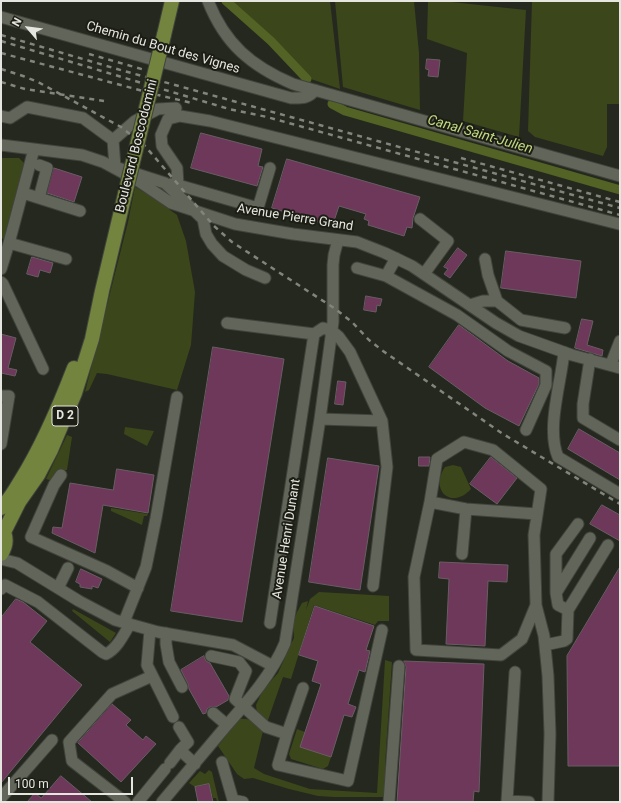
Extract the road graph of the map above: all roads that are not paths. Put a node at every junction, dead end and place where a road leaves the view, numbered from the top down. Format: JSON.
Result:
{"nodes":[{"id":1,"x":172,"y":1,"type":"edge"},
{"id":2,"x":208,"y":1,"type":"edge"},
{"id":3,"x":1,"y":17,"type":"edge"},
{"id":4,"x":315,"y":90,"type":"junction"},
{"id":5,"x":176,"y":108,"type":"dead end"},
{"id":6,"x":1,"y":116,"type":"edge"},
{"id":7,"x":113,"y":140,"type":"junction"},
{"id":8,"x":1,"y":145,"type":"edge"},
{"id":9,"x":34,"y":149,"type":"junction"},
{"id":10,"x":39,"y":166,"type":"dead end"},
{"id":11,"x":115,"y":168,"type":"junction"},
{"id":12,"x":270,"y":168,"type":"dead end"},
{"id":13,"x":620,"y":176,"type":"edge"},
{"id":14,"x":165,"y":183,"type":"junction"},
{"id":15,"x":178,"y":184,"type":"junction"},
{"id":16,"x":23,"y":193,"type":"junction"},
{"id":17,"x":39,"y":198,"type":"junction"},
{"id":18,"x":80,"y":211,"type":"dead end"},
{"id":19,"x":196,"y":211,"type":"junction"},
{"id":20,"x":420,"y":219,"type":"dead end"},
{"id":21,"x":619,"y":224,"type":"dead end"},
{"id":22,"x":338,"y":240,"type":"junction"},
{"id":23,"x":9,"y":243,"type":"junction"},
{"id":24,"x":396,"y":258,"type":"junction"},
{"id":25,"x":66,"y":259,"type":"dead end"},
{"id":26,"x":486,"y":259,"type":"dead end"},
{"id":27,"x":357,"y":268,"type":"dead end"},
{"id":28,"x":1,"y":269,"type":"edge"},
{"id":29,"x":424,"y":274,"type":"junction"},
{"id":30,"x":386,"y":276,"type":"junction"},
{"id":31,"x":265,"y":278,"type":"dead end"},
{"id":32,"x":1,"y":282,"type":"edge"},
{"id":33,"x":102,"y":291,"type":"junction"},
{"id":34,"x":497,"y":301,"type":"junction"},
{"id":35,"x":470,"y":305,"type":"junction"},
{"id":36,"x":227,"y":323,"type":"dead end"},
{"id":37,"x":565,"y":328,"type":"dead end"},
{"id":38,"x":332,"y":331,"type":"junction"},
{"id":39,"x":314,"y":334,"type":"junction"},
{"id":40,"x":620,"y":341,"type":"edge"},
{"id":41,"x":568,"y":353,"type":"junction"},
{"id":42,"x":590,"y":359,"type":"junction"},
{"id":43,"x":615,"y":366,"type":"edge"},
{"id":44,"x":42,"y":369,"type":"dead end"},
{"id":45,"x":1,"y":396,"type":"edge"},
{"id":46,"x":177,"y":397,"type":"dead end"},
{"id":47,"x":320,"y":419,"type":"junction"},
{"id":48,"x":382,"y":421,"type":"junction"},
{"id":49,"x":526,"y":430,"type":"dead end"},
{"id":50,"x":620,"y":440,"type":"edge"},
{"id":51,"x":1,"y":444,"type":"edge"},
{"id":52,"x":61,"y":475,"type":"dead end"},
{"id":53,"x":620,"y":494,"type":"edge"},
{"id":54,"x":430,"y":502,"type":"junction"},
{"id":55,"x":1,"y":508,"type":"edge"},
{"id":56,"x":466,"y":509,"type":"junction"},
{"id":57,"x":537,"y":514,"type":"junction"},
{"id":58,"x":578,"y":524,"type":"dead end"},
{"id":59,"x":590,"y":538,"type":"dead end"},
{"id":60,"x":3,"y":540,"type":"edge"},
{"id":61,"x":608,"y":545,"type":"dead end"},
{"id":62,"x":462,"y":554,"type":"dead end"},
{"id":63,"x":1,"y":559,"type":"edge"},
{"id":64,"x":17,"y":563,"type":"junction"},
{"id":65,"x":68,"y":568,"type":"dead end"},
{"id":66,"x":374,"y":586,"type":"dead end"},
{"id":67,"x":58,"y":588,"type":"junction"},
{"id":68,"x":138,"y":588,"type":"junction"},
{"id":69,"x":1,"y":589,"type":"edge"},
{"id":70,"x":556,"y":593,"type":"junction"},
{"id":71,"x":536,"y":605,"type":"junction"},
{"id":72,"x":568,"y":610,"type":"junction"},
{"id":73,"x":127,"y":623,"type":"junction"},
{"id":74,"x":270,"y":624,"type":"dead end"},
{"id":75,"x":150,"y":630,"type":"junction"},
{"id":76,"x":382,"y":630,"type":"dead end"},
{"id":77,"x":166,"y":633,"type":"junction"},
{"id":78,"x":544,"y":641,"type":"junction"},
{"id":79,"x":211,"y":656,"type":"dead end"},
{"id":80,"x":273,"y":666,"type":"junction"},
{"id":81,"x":399,"y":666,"type":"dead end"},
{"id":82,"x":515,"y":672,"type":"dead end"},
{"id":83,"x":152,"y":676,"type":"junction"},
{"id":84,"x":182,"y":687,"type":"dead end"},
{"id":85,"x":303,"y":688,"type":"dead end"},
{"id":86,"x":243,"y":706,"type":"junction"},
{"id":87,"x":213,"y":713,"type":"dead end"},
{"id":88,"x":172,"y":717,"type":"dead end"},
{"id":89,"x":227,"y":725,"type":"junction"},
{"id":90,"x":179,"y":727,"type":"dead end"},
{"id":91,"x":287,"y":734,"type":"junction"},
{"id":92,"x":52,"y":740,"type":"dead end"},
{"id":93,"x":180,"y":750,"type":"junction"},
{"id":94,"x":222,"y":762,"type":"dead end"},
{"id":95,"x":195,"y":764,"type":"junction"},
{"id":96,"x":1,"y":798,"type":"edge"},
{"id":97,"x":236,"y":801,"type":"edge"},
{"id":98,"x":506,"y":801,"type":"edge"},
{"id":99,"x":125,"y":802,"type":"edge"},
{"id":100,"x":138,"y":802,"type":"edge"},
{"id":101,"x":162,"y":802,"type":"edge"},
{"id":102,"x":389,"y":802,"type":"edge"},
{"id":103,"x":529,"y":802,"type":"edge"},
{"id":104,"x":548,"y":802,"type":"edge"}],
"edges":[{"from":1,"to":33,"type":"main road","name":"Boulevard Boscodomini","number":"D 2","bridge":true},
{"from":2,"to":4,"type":"street"},
{"from":3,"to":4,"type":"street","name":"Chemin du Bout des Vignes"},
{"from":4,"to":13,"type":"street"},
{"from":5,"to":7,"type":"street"},
{"from":6,"to":7,"type":"street"},
{"from":7,"to":11,"type":"street"},
{"from":8,"to":9,"type":"street","name":"Avenue Pierre Grand"},
{"from":9,"to":11,"type":"street","name":"Avenue Pierre Grand"},
{"from":9,"to":16,"type":"street"},
{"from":10,"to":17,"type":"street"},
{"from":11,"to":14,"type":"street"},
{"from":11,"to":19,"type":"street","name":"Avenue Pierre Grand"},
{"from":12,"to":15,"type":"street"},
{"from":14,"to":15,"type":"street"},
{"from":14,"to":19,"type":"street"},
{"from":15,"to":21,"type":"street"},
{"from":16,"to":17,"type":"street"},
{"from":16,"to":23,"type":"street"},
{"from":17,"to":18,"type":"street"},
{"from":19,"to":22,"type":"street","name":"Avenue Pierre Grand"},
{"from":19,"to":31,"type":"street"},
{"from":20,"to":29,"type":"street"},
{"from":22,"to":24,"type":"street","name":"Avenue Pierre Grand"},
{"from":22,"to":38,"type":"street","name":"Avenue Henri Dunant"},
{"from":23,"to":25,"type":"street"},
{"from":23,"to":28,"type":"street"},
{"from":24,"to":29,"type":"street","name":"Avenue Pierre Grand"},
{"from":24,"to":30,"type":"street"},
{"from":26,"to":34,"type":"street"},
{"from":27,"to":30,"type":"street"},
{"from":29,"to":35,"type":"street","name":"Avenue Pierre Grand"},
{"from":30,"to":49,"type":"street"},
{"from":32,"to":44,"type":"street"},
{"from":33,"to":55,"type":"main road","name":"Boulevard Boscodomini","number":"D 2"},
{"from":33,"to":60,"type":"main road","name":"Boulevard Boscodomini","number":"D 2"},
{"from":34,"to":35,"type":"street"},
{"from":34,"to":37,"type":"street"},
{"from":35,"to":41,"type":"street","name":"Avenue Pierre Grand"},
{"from":36,"to":39,"type":"street"},
{"from":38,"to":39,"type":"street"},
{"from":38,"to":47,"type":"street","name":"Avenue Henri Dunant"},
{"from":38,"to":48,"type":"street"},
{"from":39,"to":74,"type":"street"},
{"from":40,"to":43,"type":"street"},
{"from":41,"to":42,"type":"street","name":"Avenue Pierre Grand"},
{"from":41,"to":53,"type":"street"},
{"from":42,"to":43,"type":"street","name":"Avenue Pierre Grand"},
{"from":42,"to":50,"type":"street"},
{"from":45,"to":51,"type":"street"},
{"from":46,"to":68,"type":"street"},
{"from":47,"to":48,"type":"street"},
{"from":47,"to":80,"type":"street","name":"Avenue Henri Dunant"},
{"from":48,"to":66,"type":"street"},
{"from":52,"to":68,"type":"street"},
{"from":54,"to":56,"type":"street"},
{"from":54,"to":57,"type":"street"},
{"from":54,"to":71,"type":"street"},
{"from":56,"to":57,"type":"street"},
{"from":56,"to":62,"type":"street"},
{"from":57,"to":71,"type":"street"},
{"from":58,"to":70,"type":"street"},
{"from":59,"to":70,"type":"street"},
{"from":60,"to":64,"type":"street"},
{"from":61,"to":72,"type":"street"},
{"from":63,"to":64,"type":"street"},
{"from":64,"to":67,"type":"street"},
{"from":65,"to":67,"type":"street"},
{"from":67,"to":73,"type":"street"},
{"from":68,"to":73,"type":"street"},
{"from":69,"to":73,"type":"street"},
{"from":70,"to":72,"type":"street"},
{"from":71,"to":78,"type":"street"},
{"from":72,"to":78,"type":"street"},
{"from":73,"to":75,"type":"street"},
{"from":75,"to":77,"type":"street"},
{"from":75,"to":83,"type":"street"},
{"from":76,"to":91,"type":"street"},
{"from":77,"to":80,"type":"street"},
{"from":77,"to":84,"type":"street"},
{"from":78,"to":104,"type":"street"},
{"from":79,"to":86,"type":"street"},
{"from":80,"to":86,"type":"street","name":"Avenue Henri Dunant"},
{"from":81,"to":102,"type":"street"},
{"from":82,"to":98,"type":"street"},
{"from":83,"to":88,"type":"street"},
{"from":83,"to":99,"type":"street"},
{"from":85,"to":91,"type":"street"},
{"from":86,"to":89,"type":"street","name":"Avenue Henri Dunant"},
{"from":86,"to":91,"type":"street"},
{"from":87,"to":89,"type":"street"},
{"from":89,"to":95,"type":"street","name":"Avenue Henri Dunant"},
{"from":90,"to":93,"type":"street"},
{"from":92,"to":96,"type":"street"},
{"from":93,"to":95,"type":"street"},
{"from":93,"to":100,"type":"street"},
{"from":94,"to":97,"type":"street"},
{"from":95,"to":101,"type":"street","name":"Avenue Henri Dunant"},
{"from":98,"to":103,"type":"street"}]}
